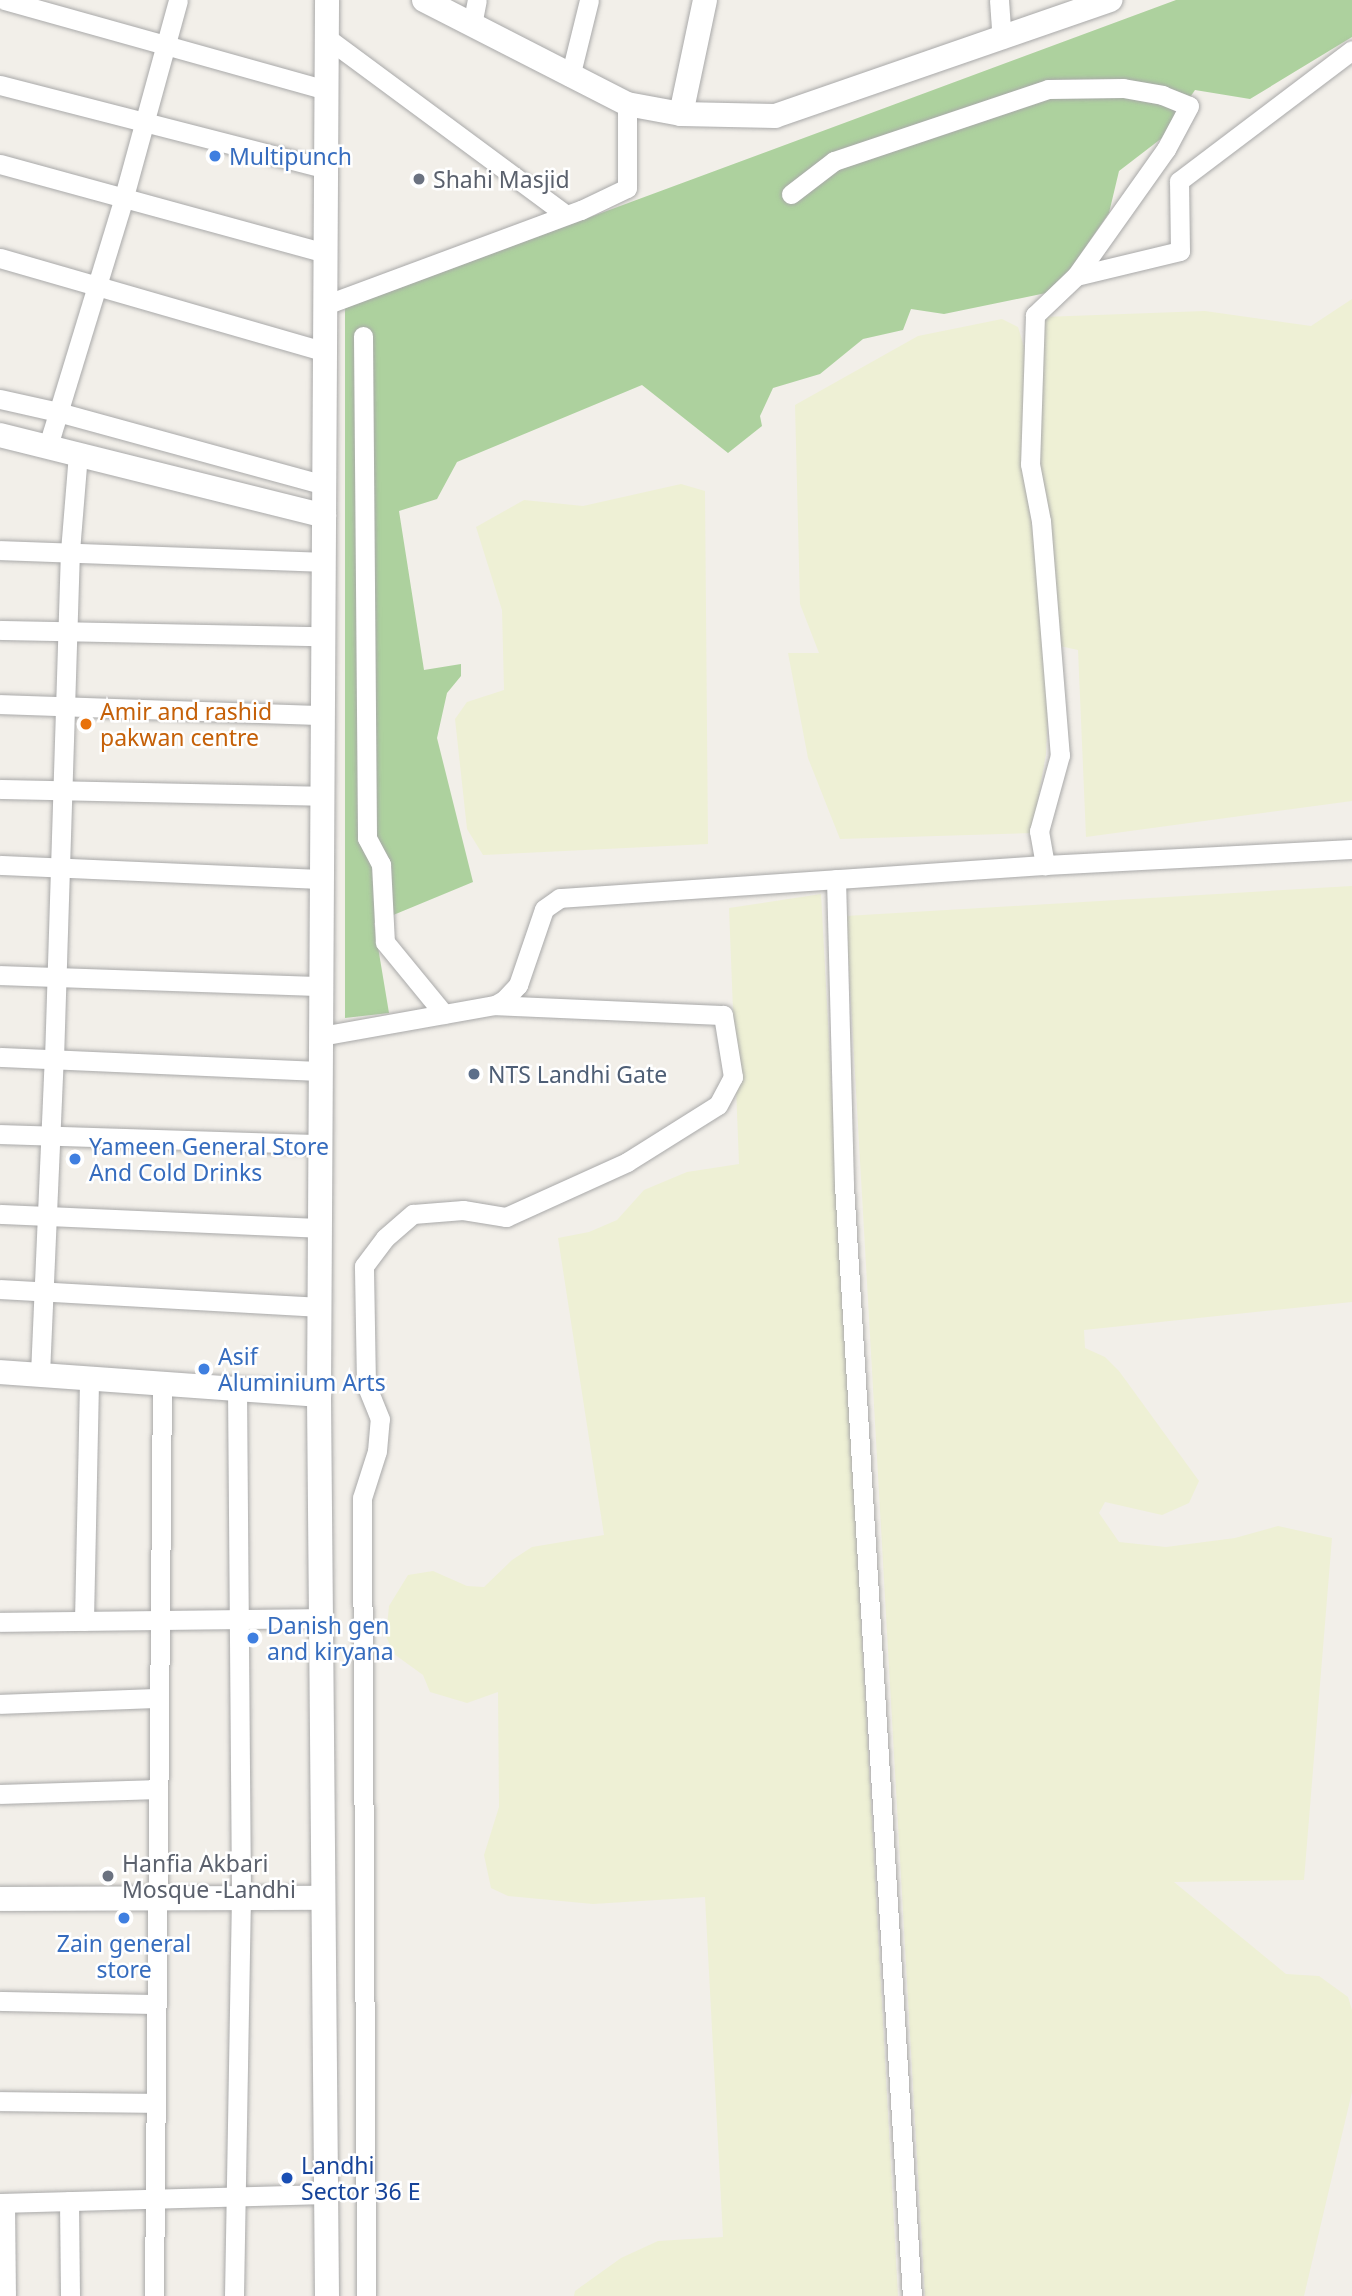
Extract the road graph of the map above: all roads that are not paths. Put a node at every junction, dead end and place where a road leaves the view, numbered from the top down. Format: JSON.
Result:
{"nodes":[{"id":1,"x":4,"y":0,"type":"edge"},
{"id":2,"x":178,"y":0,"type":"edge"},
{"id":3,"x":424,"y":0,"type":"edge"},
{"id":4,"x":477,"y":0,"type":"edge"},
{"id":5,"x":589,"y":0,"type":"edge"},
{"id":6,"x":705,"y":0,"type":"edge"},
{"id":7,"x":999,"y":0,"type":"edge"},
{"id":8,"x":1110,"y":0,"type":"edge"},
{"id":9,"x":321,"y":2,"type":"edge"},
{"id":10,"x":472,"y":25,"type":"junction"},
{"id":11,"x":327,"y":38,"type":"junction"},
{"id":12,"x":1002,"y":39,"type":"junction"},
{"id":13,"x":167,"y":45,"type":"junction"},
{"id":14,"x":1352,"y":50,"type":"edge"},
{"id":15,"x":570,"y":76,"type":"junction"},
{"id":16,"x":0,"y":85,"type":"edge"},
{"id":17,"x":326,"y":90,"type":"junction"},
{"id":18,"x":627,"y":104,"type":"junction"},
{"id":19,"x":681,"y":114,"type":"junction"},
{"id":20,"x":145,"y":121,"type":"junction"},
{"id":21,"x":0,"y":164,"type":"edge"},
{"id":22,"x":326,"y":169,"type":"junction"},
{"id":23,"x":790,"y":194,"type":"dead end"},
{"id":24,"x":123,"y":200,"type":"junction"},
{"id":25,"x":566,"y":215,"type":"junction"},
{"id":26,"x":326,"y":253,"type":"junction"},
{"id":27,"x":0,"y":258,"type":"edge"},
{"id":28,"x":1076,"y":276,"type":"junction"},
{"id":29,"x":97,"y":286,"type":"junction"},
{"id":30,"x":325,"y":305,"type":"junction"},
{"id":31,"x":363,"y":336,"type":"dead end"},
{"id":32,"x":325,"y":352,"type":"junction"},
{"id":33,"x":0,"y":399,"type":"edge"},
{"id":34,"x":58,"y":412,"type":"junction"},
{"id":35,"x":0,"y":435,"type":"edge"},
{"id":36,"x":48,"y":446,"type":"junction"},
{"id":37,"x":78,"y":453,"type":"junction"},
{"id":38,"x":324,"y":485,"type":"junction"},
{"id":39,"x":324,"y":516,"type":"junction"},
{"id":40,"x":0,"y":550,"type":"edge"},
{"id":41,"x":69,"y":551,"type":"junction"},
{"id":42,"x":324,"y":562,"type":"junction"},
{"id":43,"x":0,"y":630,"type":"edge"},
{"id":44,"x":68,"y":632,"type":"junction"},
{"id":45,"x":323,"y":636,"type":"junction"},
{"id":46,"x":0,"y":704,"type":"edge"},
{"id":47,"x":63,"y":705,"type":"junction"},
{"id":48,"x":323,"y":715,"type":"junction"},
{"id":49,"x":0,"y":789,"type":"edge"},
{"id":50,"x":62,"y":790,"type":"junction"},
{"id":51,"x":323,"y":796,"type":"junction"},
{"id":52,"x":1352,"y":849,"type":"edge"},
{"id":53,"x":0,"y":865,"type":"edge"},
{"id":54,"x":1045,"y":865,"type":"junction"},
{"id":55,"x":61,"y":867,"type":"junction"},
{"id":56,"x":322,"y":879,"type":"junction"},
{"id":57,"x":836,"y":879,"type":"junction"},
{"id":58,"x":0,"y":975,"type":"edge"},
{"id":59,"x":56,"y":977,"type":"junction"},
{"id":60,"x":322,"y":986,"type":"junction"},
{"id":61,"x":495,"y":1005,"type":"junction"},
{"id":62,"x":444,"y":1014,"type":"junction"},
{"id":63,"x":321,"y":1036,"type":"junction"},
{"id":64,"x":0,"y":1057,"type":"edge"},
{"id":65,"x":54,"y":1059,"type":"junction"},
{"id":66,"x":321,"y":1071,"type":"junction"},
{"id":67,"x":0,"y":1133,"type":"edge"},
{"id":68,"x":48,"y":1135,"type":"junction"},
{"id":69,"x":321,"y":1144,"type":"junction"},
{"id":70,"x":0,"y":1214,"type":"edge"},
{"id":71,"x":48,"y":1215,"type":"junction"},
{"id":72,"x":320,"y":1228,"type":"junction"},
{"id":73,"x":0,"y":1289,"type":"edge"},
{"id":74,"x":44,"y":1290,"type":"junction"},
{"id":75,"x":320,"y":1307,"type":"junction"},
{"id":76,"x":0,"y":1371,"type":"edge"},
{"id":77,"x":40,"y":1374,"type":"junction"},
{"id":78,"x":89,"y":1378,"type":"junction"},
{"id":79,"x":162,"y":1384,"type":"junction"},
{"id":80,"x":237,"y":1389,"type":"junction"},
{"id":81,"x":319,"y":1395,"type":"junction"},
{"id":82,"x":321,"y":1618,"type":"junction"},
{"id":83,"x":240,"y":1619,"type":"junction"},
{"id":84,"x":84,"y":1621,"type":"junction"},
{"id":85,"x":160,"y":1621,"type":"junction"},
{"id":86,"x":0,"y":1622,"type":"edge"},
{"id":87,"x":159,"y":1698,"type":"junction"},
{"id":88,"x":0,"y":1704,"type":"edge"},
{"id":89,"x":158,"y":1789,"type":"junction"},
{"id":90,"x":0,"y":1794,"type":"edge"},
{"id":91,"x":157,"y":1896,"type":"junction"},
{"id":92,"x":241,"y":1896,"type":"junction"},
{"id":93,"x":324,"y":1898,"type":"junction"},
{"id":94,"x":0,"y":1899,"type":"edge"},
{"id":95,"x":0,"y":2001,"type":"edge"},
{"id":96,"x":156,"y":2004,"type":"junction"},
{"id":97,"x":0,"y":2101,"type":"edge"},
{"id":98,"x":155,"y":2103,"type":"junction"},
{"id":99,"x":326,"y":2194,"type":"junction"},
{"id":100,"x":235,"y":2196,"type":"junction"},
{"id":101,"x":156,"y":2199,"type":"junction"},
{"id":102,"x":69,"y":2201,"type":"junction"},
{"id":103,"x":2,"y":2203,"type":"edge"},
{"id":104,"x":6,"y":2296,"type":"edge"},
{"id":105,"x":70,"y":2296,"type":"edge"},
{"id":106,"x":154,"y":2296,"type":"edge"},
{"id":107,"x":234,"y":2296,"type":"edge"},
{"id":108,"x":327,"y":2296,"type":"edge"},
{"id":109,"x":366,"y":2296,"type":"edge"},
{"id":110,"x":912,"y":2296,"type":"edge"}],
"edges":[{"from":1,"to":13,"type":"street"},
{"from":2,"to":13,"type":"street"},
{"from":3,"to":10,"type":"street"},
{"from":4,"to":10,"type":"street"},
{"from":5,"to":15,"type":"street"},
{"from":6,"to":19,"type":"street"},
{"from":7,"to":12,"type":"street"},
{"from":8,"to":12,"type":"street"},
{"from":9,"to":11,"type":"street"},
{"from":10,"to":15,"type":"street"},
{"from":11,"to":17,"type":"street"},
{"from":11,"to":25,"type":"street"},
{"from":12,"to":19,"type":"street"},
{"from":13,"to":17,"type":"street"},
{"from":13,"to":20,"type":"street"},
{"from":14,"to":28,"type":"street"},
{"from":15,"to":18,"type":"street"},
{"from":16,"to":20,"type":"street"},
{"from":17,"to":22,"type":"street"},
{"from":18,"to":19,"type":"street"},
{"from":18,"to":25,"type":"street"},
{"from":20,"to":22,"type":"street"},
{"from":20,"to":24,"type":"street"},
{"from":21,"to":24,"type":"street"},
{"from":22,"to":26,"type":"street"},
{"from":23,"to":28,"type":"street"},
{"from":24,"to":26,"type":"street"},
{"from":24,"to":29,"type":"street"},
{"from":25,"to":30,"type":"street"},
{"from":26,"to":30,"type":"street"},
{"from":27,"to":29,"type":"street"},
{"from":28,"to":54,"type":"street"},
{"from":29,"to":32,"type":"street"},
{"from":29,"to":34,"type":"street"},
{"from":30,"to":32,"type":"street"},
{"from":31,"to":62,"type":"street"},
{"from":32,"to":38,"type":"street"},
{"from":33,"to":34,"type":"street"},
{"from":34,"to":36,"type":"street"},
{"from":34,"to":38,"type":"street"},
{"from":35,"to":36,"type":"street"},
{"from":36,"to":37,"type":"street"},
{"from":37,"to":39,"type":"street"},
{"from":37,"to":41,"type":"street"},
{"from":38,"to":39,"type":"street"},
{"from":39,"to":42,"type":"street"},
{"from":40,"to":41,"type":"street"},
{"from":41,"to":42,"type":"street"},
{"from":41,"to":44,"type":"street"},
{"from":42,"to":45,"type":"street"},
{"from":43,"to":44,"type":"street"},
{"from":44,"to":45,"type":"street"},
{"from":44,"to":47,"type":"street"},
{"from":45,"to":48,"type":"street"},
{"from":46,"to":47,"type":"street"},
{"from":47,"to":48,"type":"street"},
{"from":47,"to":50,"type":"street"},
{"from":48,"to":51,"type":"street"},
{"from":49,"to":50,"type":"street"},
{"from":50,"to":51,"type":"street"},
{"from":50,"to":55,"type":"street"},
{"from":51,"to":56,"type":"street"},
{"from":52,"to":54,"type":"street"},
{"from":53,"to":55,"type":"street"},
{"from":54,"to":57,"type":"street"},
{"from":55,"to":56,"type":"street"},
{"from":55,"to":59,"type":"street"},
{"from":56,"to":60,"type":"street"},
{"from":57,"to":61,"type":"street"},
{"from":57,"to":110,"type":"street"},
{"from":58,"to":59,"type":"street"},
{"from":59,"to":60,"type":"street"},
{"from":59,"to":65,"type":"street"},
{"from":60,"to":63,"type":"street"},
{"from":61,"to":62,"type":"street"},
{"from":61,"to":109,"type":"street"},
{"from":62,"to":63,"type":"street"},
{"from":63,"to":66,"type":"street"},
{"from":64,"to":65,"type":"street"},
{"from":65,"to":66,"type":"street"},
{"from":65,"to":68,"type":"street"},
{"from":66,"to":69,"type":"street"},
{"from":67,"to":68,"type":"street"},
{"from":68,"to":69,"type":"street"},
{"from":68,"to":71,"type":"street"},
{"from":69,"to":72,"type":"street"},
{"from":70,"to":71,"type":"street"},
{"from":71,"to":72,"type":"street"},
{"from":71,"to":74,"type":"street"},
{"from":72,"to":75,"type":"street"},
{"from":73,"to":74,"type":"street"},
{"from":74,"to":75,"type":"street"},
{"from":74,"to":77,"type":"street"},
{"from":75,"to":81,"type":"street"},
{"from":76,"to":77,"type":"street"},
{"from":77,"to":78,"type":"street"},
{"from":78,"to":79,"type":"street"},
{"from":78,"to":84,"type":"street"},
{"from":79,"to":80,"type":"street"},
{"from":79,"to":85,"type":"street"},
{"from":80,"to":81,"type":"street"},
{"from":80,"to":83,"type":"street"},
{"from":81,"to":82,"type":"street"},
{"from":82,"to":83,"type":"street"},
{"from":82,"to":93,"type":"street"},
{"from":83,"to":85,"type":"street"},
{"from":83,"to":92,"type":"street"},
{"from":84,"to":85,"type":"street"},
{"from":84,"to":86,"type":"street"},
{"from":85,"to":87,"type":"street"},
{"from":87,"to":88,"type":"street"},
{"from":87,"to":89,"type":"street"},
{"from":89,"to":90,"type":"street"},
{"from":89,"to":91,"type":"street"},
{"from":91,"to":92,"type":"street"},
{"from":91,"to":94,"type":"street"},
{"from":91,"to":96,"type":"street"},
{"from":92,"to":93,"type":"street"},
{"from":92,"to":100,"type":"street"},
{"from":93,"to":99,"type":"street"},
{"from":95,"to":96,"type":"street"},
{"from":96,"to":98,"type":"street"},
{"from":97,"to":98,"type":"street"},
{"from":98,"to":101,"type":"street"},
{"from":99,"to":100,"type":"street"},
{"from":99,"to":108,"type":"street"},
{"from":100,"to":101,"type":"street"},
{"from":100,"to":107,"type":"street"},
{"from":101,"to":102,"type":"street"},
{"from":101,"to":106,"type":"street"},
{"from":102,"to":103,"type":"street"},
{"from":102,"to":105,"type":"street"},
{"from":103,"to":104,"type":"street"}]}
